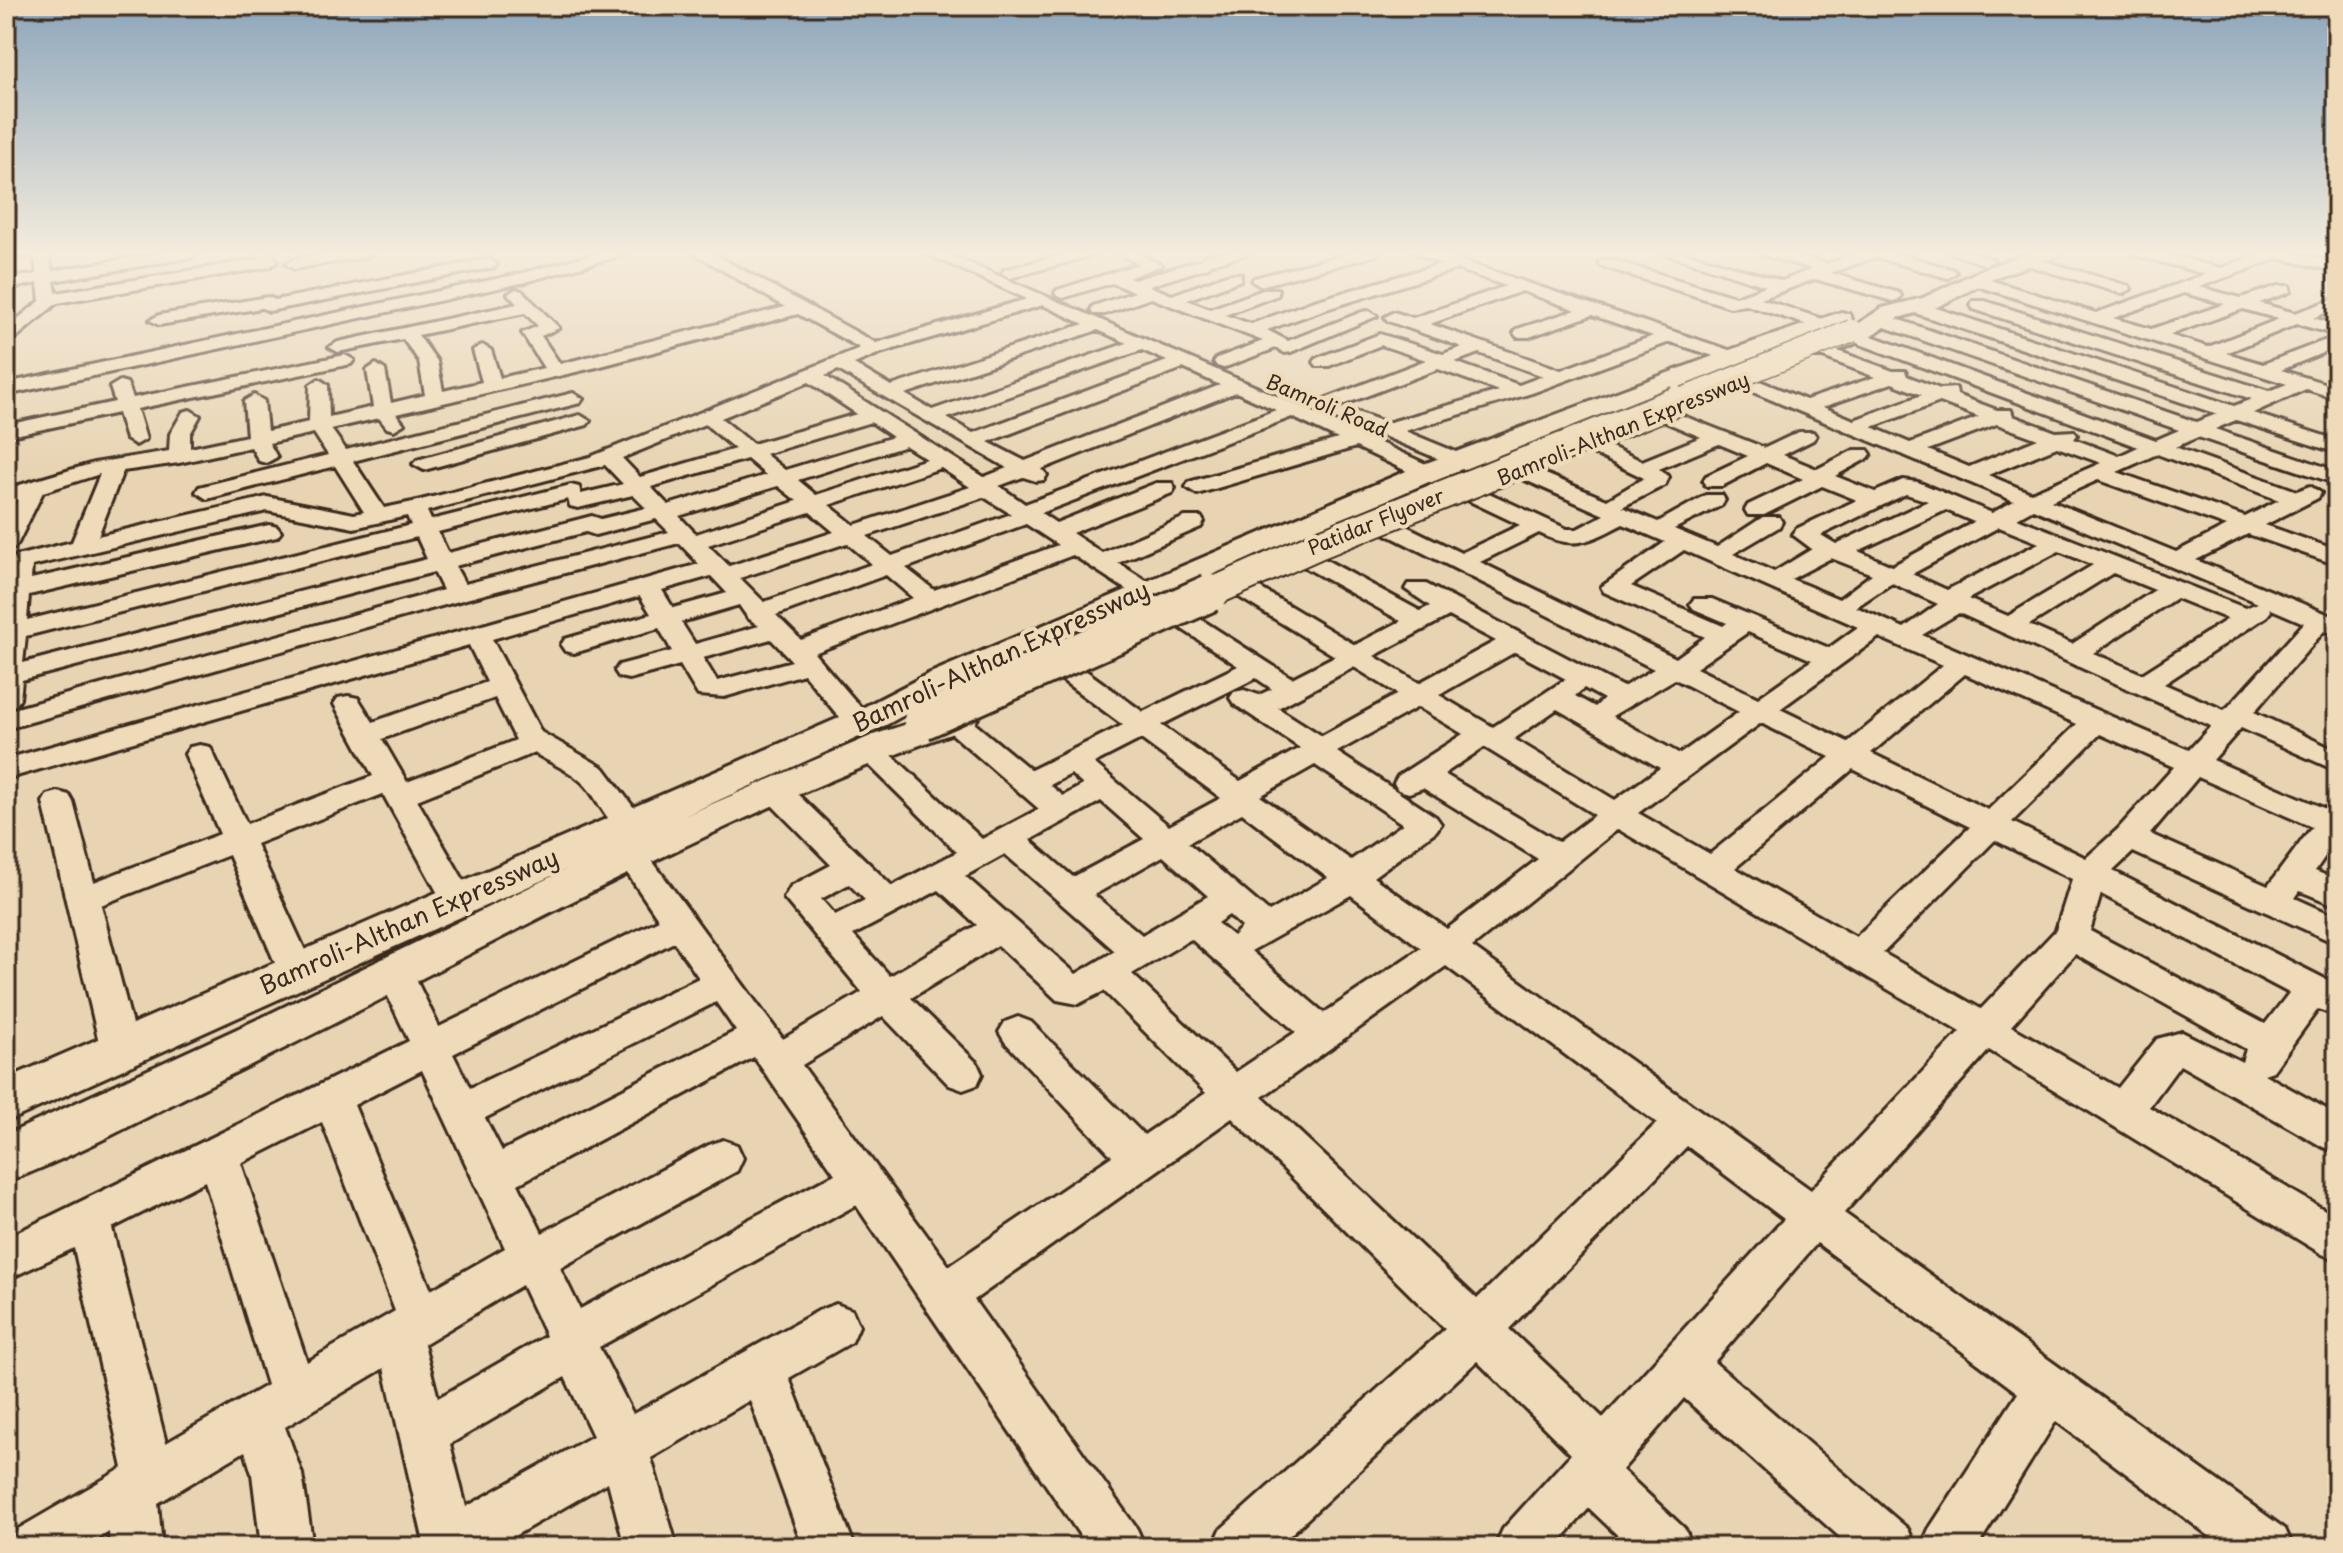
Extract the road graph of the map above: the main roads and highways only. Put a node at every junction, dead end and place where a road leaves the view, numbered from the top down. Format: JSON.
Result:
{"nodes":[{"id":1,"x":1853,"y":324,"type":"edge"},
{"id":2,"x":1854,"y":324,"type":"edge"},
{"id":3,"x":1739,"y":364,"type":"junction"},
{"id":4,"x":897,"y":725,"type":"junction"},
{"id":5,"x":779,"y":779,"type":"junction"},
{"id":6,"x":630,"y":840,"type":"junction"},
{"id":7,"x":6,"y":1101,"type":"edge"},
{"id":8,"x":6,"y":1118,"type":"edge"},
{"id":9,"x":6,"y":1138,"type":"edge"},
{"id":10,"x":6,"y":1159,"type":"edge"}],
"edges":[{"from":1,"to":3,"type":"main road","name":"Bamroli-Althan Expressway"},
{"from":2,"to":4,"type":"main road","name":"Patidar Flyover","bridge":true},
{"from":3,"to":4,"type":"main road","name":"Bamroli-Althan Expressway"},
{"from":3,"to":4,"type":"main road","name":"Bamroli-Althan Expressway"},
{"from":4,"to":5,"type":"main road"},
{"from":5,"to":6,"type":"main road"},
{"from":5,"to":8,"type":"main road"},
{"from":5,"to":9,"type":"main road"},
{"from":6,"to":7,"type":"main road","name":"Bamroli-Althan Expressway"},
{"from":6,"to":10,"type":"main road"}]}
